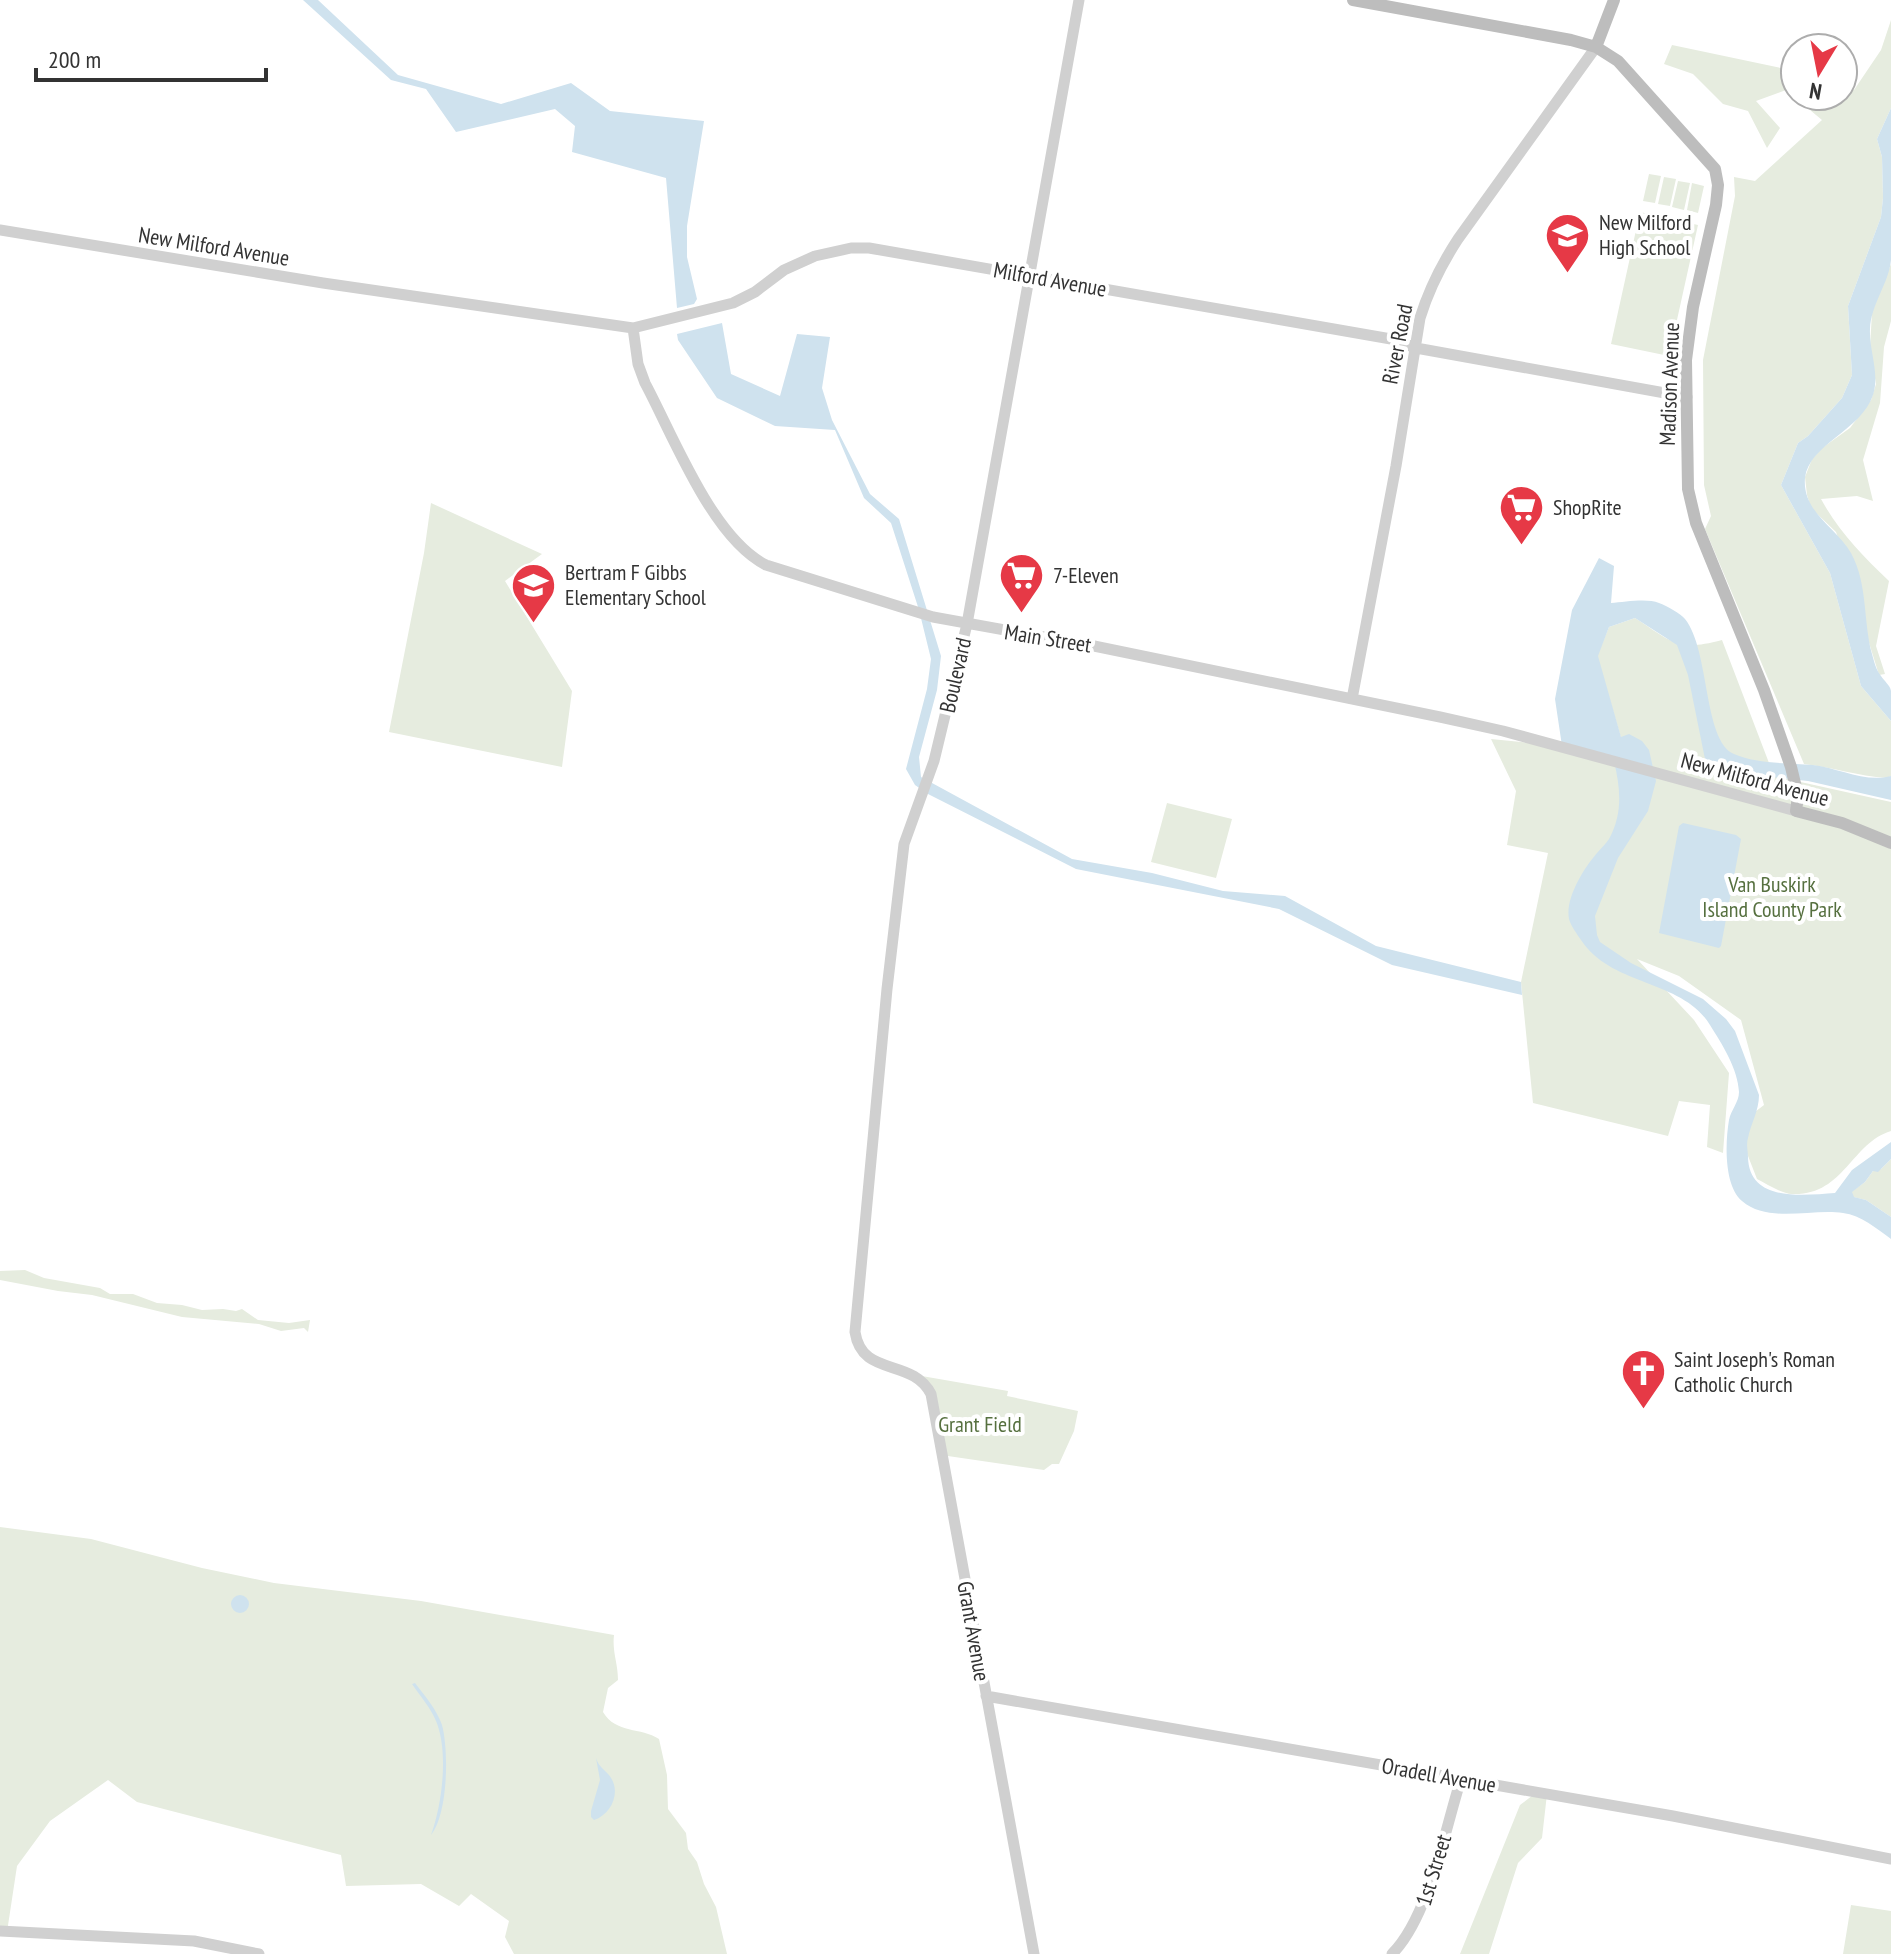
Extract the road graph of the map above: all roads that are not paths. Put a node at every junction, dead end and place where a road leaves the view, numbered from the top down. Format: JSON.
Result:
{"nodes":[{"id":1,"x":1079,"y":0,"type":"edge"},
{"id":2,"x":1353,"y":0,"type":"edge"},
{"id":3,"x":1614,"y":0,"type":"edge"},
{"id":4,"x":1596,"y":47,"type":"junction"},
{"id":5,"x":0,"y":230,"type":"edge"},
{"id":6,"x":1029,"y":275,"type":"junction"},
{"id":7,"x":423,"y":299,"type":"joint"},
{"id":8,"x":633,"y":328,"type":"junction"},
{"id":9,"x":1416,"y":348,"type":"junction"},
{"id":10,"x":1687,"y":397,"type":"junction"},
{"id":11,"x":967,"y":624,"type":"junction"},
{"id":12,"x":1352,"y":699,"type":"junction"},
{"id":13,"x":1606,"y":759,"type":"joint"},
{"id":14,"x":1796,"y":811,"type":"junction"},
{"id":15,"x":1891,"y":843,"type":"edge"},
{"id":16,"x":860,"y":1349,"type":"joint"},
{"id":17,"x":986,"y":1696,"type":"junction"},
{"id":18,"x":1461,"y":1779,"type":"junction"},
{"id":19,"x":1891,"y":1859,"type":"edge"},
{"id":20,"x":0,"y":1931,"type":"edge"},
{"id":21,"x":259,"y":1954,"type":"edge"},
{"id":22,"x":1034,"y":1954,"type":"edge"},
{"id":23,"x":1392,"y":1954,"type":"edge"}],
"edges":[{"from":1,"to":6,"type":"street","name":"Boulevard"},
{"from":2,"to":4,"type":"main road","name":"Madison Avenue"},
{"from":3,"to":4,"type":"main road","name":"River Road"},
{"from":4,"to":9,"type":"street","name":"River Road"},
{"from":4,"to":10,"type":"main road","name":"Madison Avenue"},
{"from":5,"to":7,"type":"street","name":"New Milford Avenue"},
{"from":6,"to":8,"type":"street","name":"Milford Avenue"},
{"from":6,"to":9,"type":"street","name":"Milford Avenue"},
{"from":6,"to":11,"type":"street","name":"Boulevard"},
{"from":7,"to":8,"type":"street","name":"Milford Avenue"},
{"from":8,"to":11,"type":"street","name":"Main Street"},
{"from":9,"to":10,"type":"street","name":"Milford Avenue"},
{"from":9,"to":12,"type":"street","name":"River Road"},
{"from":10,"to":14,"type":"main road","name":"Madison Avenue"},
{"from":11,"to":12,"type":"street","name":"Main Street"},
{"from":11,"to":16,"type":"street","name":"Boulevard"},
{"from":12,"to":13,"type":"street","name":"Main Street"},
{"from":13,"to":14,"type":"street","name":"New Milford Avenue"},
{"from":14,"to":15,"type":"main road","name":"New Milford Avenue"},
{"from":16,"to":17,"type":"street","name":"Grant Avenue"},
{"from":17,"to":18,"type":"street","name":"Oradell Avenue"},
{"from":17,"to":22,"type":"street","name":"Grant Avenue"},
{"from":18,"to":19,"type":"street","name":"Oradell Avenue"},
{"from":18,"to":23,"type":"street","name":"1st Street"},
{"from":20,"to":21,"type":"street"}]}
